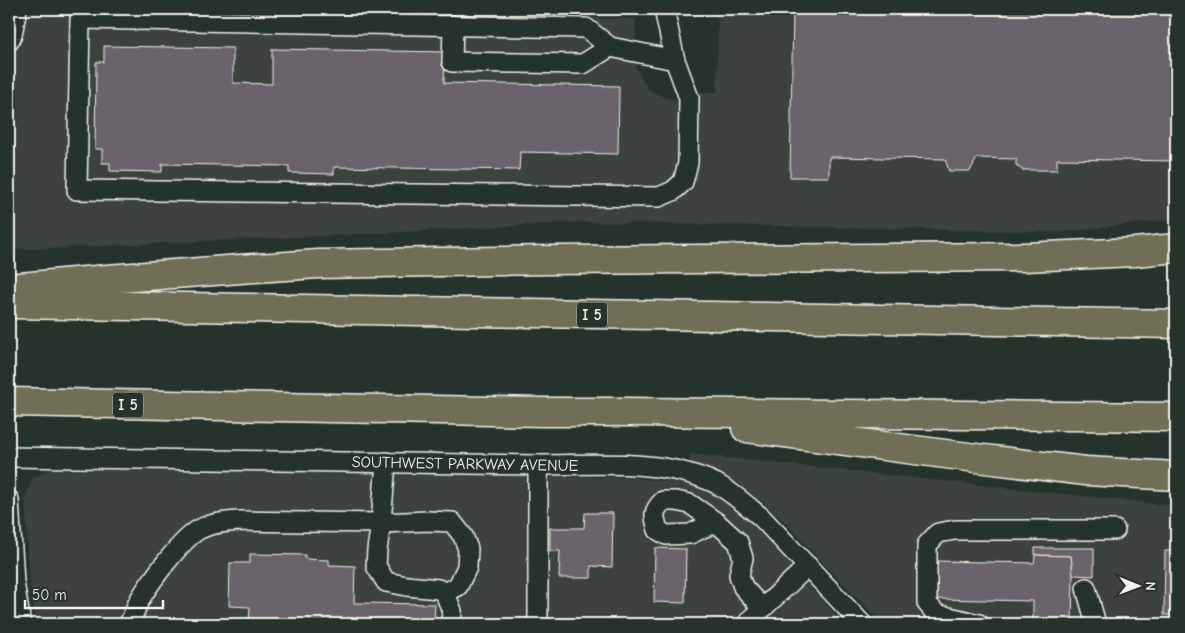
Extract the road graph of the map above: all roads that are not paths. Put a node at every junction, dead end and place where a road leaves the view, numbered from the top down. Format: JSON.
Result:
{"nodes":[{"id":1,"x":17,"y":9,"type":"edge"},
{"id":2,"x":664,"y":9,"type":"edge"},
{"id":3,"x":453,"y":25,"type":"junction"},
{"id":4,"x":10,"y":38,"type":"edge"},
{"id":5,"x":610,"y":47,"type":"junction"},
{"id":6,"x":675,"y":60,"type":"junction"},
{"id":7,"x":1176,"y":248,"type":"edge"},
{"id":8,"x":9,"y":288,"type":"edge"},
{"id":9,"x":9,"y":304,"type":"edge"},
{"id":10,"x":1176,"y":324,"type":"edge"},
{"id":11,"x":9,"y":402,"type":"edge"},
{"id":12,"x":625,"y":412,"type":"junction"},
{"id":13,"x":1176,"y":417,"type":"edge"},
{"id":14,"x":9,"y":457,"type":"edge"},
{"id":15,"x":386,"y":462,"type":"junction"},
{"id":16,"x":538,"y":465,"type":"junction"},
{"id":17,"x":1176,"y":476,"type":"edge"},
{"id":18,"x":9,"y":500,"type":"edge"},
{"id":19,"x":716,"y":522,"type":"dead end"},
{"id":20,"x":381,"y":523,"type":"junction"},
{"id":21,"x":1115,"y":530,"type":"dead end"},
{"id":22,"x":808,"y":566,"type":"junction"},
{"id":23,"x":11,"y":582,"type":"edge"},
{"id":24,"x":1086,"y":588,"type":"dead end"},
{"id":25,"x":445,"y":593,"type":"junction"},
{"id":26,"x":762,"y":608,"type":"junction"},
{"id":27,"x":21,"y":624,"type":"edge"},
{"id":28,"x":129,"y":624,"type":"edge"},
{"id":29,"x":451,"y":624,"type":"edge"},
{"id":30,"x":536,"y":624,"type":"edge"},
{"id":31,"x":747,"y":624,"type":"edge"},
{"id":32,"x":862,"y":624,"type":"edge"},
{"id":33,"x":979,"y":624,"type":"edge"},
{"id":34,"x":1096,"y":624,"type":"edge"}],
"edges":[{"from":1,"to":4,"type":"street"},
{"from":2,"to":6,"type":"street"},
{"from":3,"to":5,"type":"street"},
{"from":3,"to":5,"type":"street"},
{"from":3,"to":6,"type":"street"},
{"from":5,"to":6,"type":"street"},
{"from":7,"to":8,"type":"highway"},
{"from":9,"to":10,"type":"highway","number":"I 5"},
{"from":11,"to":12,"type":"highway","number":"I 5"},
{"from":12,"to":13,"type":"highway","number":"I 5"},
{"from":12,"to":17,"type":"highway","number":"I 5"},
{"from":14,"to":15,"type":"street","name":"SOUTHWEST PARKWAY AVENUE"},
{"from":15,"to":16,"type":"street","name":"SOUTHWEST PARKWAY AVENUE"},
{"from":15,"to":20,"type":"street"},
{"from":16,"to":22,"type":"street","name":"SOUTHWEST PARKWAY AVENUE"},
{"from":16,"to":30,"type":"street"},
{"from":18,"to":23,"type":"street"},
{"from":19,"to":26,"type":"street"},
{"from":20,"to":25,"type":"street"},
{"from":20,"to":25,"type":"street"},
{"from":20,"to":28,"type":"street"},
{"from":21,"to":33,"type":"street"},
{"from":22,"to":26,"type":"street"},
{"from":22,"to":32,"type":"street","name":"SOUTHWEST PARKWAY AVENUE"},
{"from":23,"to":27,"type":"street"},
{"from":24,"to":34,"type":"street"},
{"from":25,"to":29,"type":"street"},
{"from":26,"to":31,"type":"street"}]}
